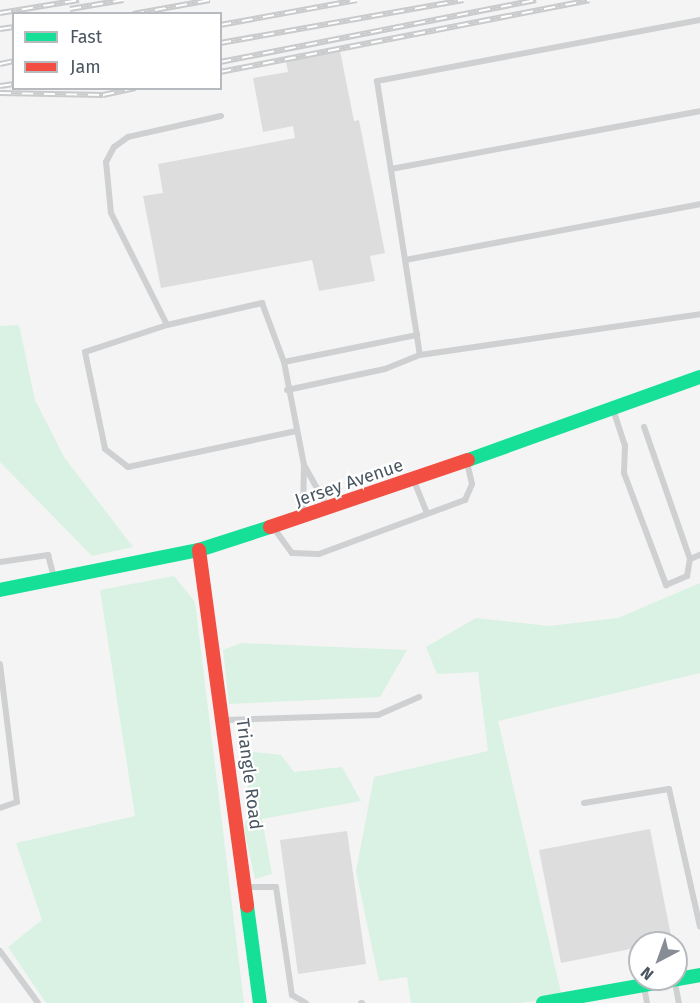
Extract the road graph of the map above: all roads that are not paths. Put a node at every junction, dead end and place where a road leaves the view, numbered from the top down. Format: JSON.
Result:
{"nodes":[{"id":1,"x":700,"y":20,"type":"edge"},
{"id":2,"x":700,"y":111,"type":"edge"},
{"id":3,"x":221,"y":116,"type":"dead end"},
{"id":4,"x":391,"y":169,"type":"junction"},
{"id":5,"x":700,"y":204,"type":"edge"},
{"id":6,"x":405,"y":260,"type":"junction"},
{"id":7,"x":700,"y":314,"type":"edge"},
{"id":8,"x":167,"y":324,"type":"junction"},
{"id":9,"x":417,"y":335,"type":"junction"},
{"id":10,"x":420,"y":355,"type":"junction"},
{"id":11,"x":284,"y":362,"type":"junction"},
{"id":12,"x":700,"y":377,"type":"edge"},
{"id":13,"x":287,"y":390,"type":"junction"},
{"id":14,"x":612,"y":409,"type":"junction"},
{"id":15,"x":644,"y":427,"type":"dead end"},
{"id":16,"x":296,"y":431,"type":"junction"},
{"id":17,"x":467,"y":461,"type":"junction"},
{"id":18,"x":304,"y":465,"type":"junction"},
{"id":19,"x":414,"y":480,"type":"junction"},
{"id":20,"x":329,"y":508,"type":"junction"},
{"id":21,"x":428,"y":514,"type":"junction"},
{"id":22,"x":303,"y":517,"type":"junction"},
{"id":23,"x":273,"y":527,"type":"junction"},
{"id":24,"x":199,"y":550,"type":"junction"},
{"id":25,"x":700,"y":555,"type":"edge"},
{"id":26,"x":690,"y":559,"type":"junction"},
{"id":27,"x":0,"y":562,"type":"edge"},
{"id":28,"x":55,"y":580,"type":"junction"},
{"id":29,"x":0,"y":590,"type":"edge"},
{"id":30,"x":0,"y":664,"type":"edge"},
{"id":31,"x":419,"y":697,"type":"dead end"},
{"id":32,"x":224,"y":720,"type":"junction"},
{"id":33,"x":584,"y":803,"type":"dead end"},
{"id":34,"x":0,"y":808,"type":"edge"},
{"id":35,"x":246,"y":888,"type":"junction"},
{"id":36,"x":700,"y":927,"type":"edge"},
{"id":37,"x":0,"y":951,"type":"edge"},
{"id":38,"x":628,"y":989,"type":"edge"},
{"id":39,"x":38,"y":1003,"type":"edge"},
{"id":40,"x":260,"y":1003,"type":"edge"},
{"id":41,"x":306,"y":1003,"type":"edge"},
{"id":42,"x":543,"y":1003,"type":"edge"}],
"edges":[{"from":1,"to":4,"type":"lane"},
{"from":2,"to":4,"type":"lane"},
{"from":3,"to":8,"type":"lane"},
{"from":4,"to":6,"type":"lane"},
{"from":5,"to":6,"type":"lane"},
{"from":6,"to":9,"type":"lane"},
{"from":7,"to":10,"type":"lane"},
{"from":8,"to":11,"type":"lane"},
{"from":8,"to":16,"type":"lane"},
{"from":9,"to":10,"type":"lane"},
{"from":9,"to":11,"type":"lane"},
{"from":10,"to":13,"type":"lane"},
{"from":11,"to":13,"type":"lane"},
{"from":12,"to":14,"type":"street","name":"Jersey Avenue"},
{"from":13,"to":16,"type":"lane"},
{"from":14,"to":17,"type":"street","name":"Jersey Avenue"},
{"from":14,"to":26,"type":"lane"},
{"from":15,"to":26,"type":"lane"},
{"from":16,"to":18,"type":"lane"},
{"from":17,"to":19,"type":"street","name":"Jersey Avenue"},
{"from":17,"to":21,"type":"lane"},
{"from":18,"to":20,"type":"lane"},
{"from":18,"to":22,"type":"lane"},
{"from":19,"to":20,"type":"street","name":"Jersey Avenue"},
{"from":19,"to":21,"type":"lane"},
{"from":20,"to":22,"type":"street","name":"Jersey Avenue"},
{"from":21,"to":23,"type":"lane"},
{"from":22,"to":23,"type":"street","name":"Jersey Avenue"},
{"from":23,"to":24,"type":"street","name":"Jersey Avenue"},
{"from":24,"to":28,"type":"street","name":"Jersey Avenue"},
{"from":24,"to":32,"type":"street","name":"Triangle Road"},
{"from":25,"to":26,"type":"lane"},
{"from":27,"to":28,"type":"lane"},
{"from":28,"to":29,"type":"street","name":"Jersey Avenue"},
{"from":30,"to":34,"type":"lane"},
{"from":31,"to":32,"type":"lane"},
{"from":32,"to":35,"type":"street","name":"Triangle Road"},
{"from":33,"to":36,"type":"lane"},
{"from":35,"to":40,"type":"street","name":"Triangle Road"},
{"from":35,"to":41,"type":"lane"},
{"from":37,"to":39,"type":"lane"},
{"from":38,"to":42,"type":"street"}]}
